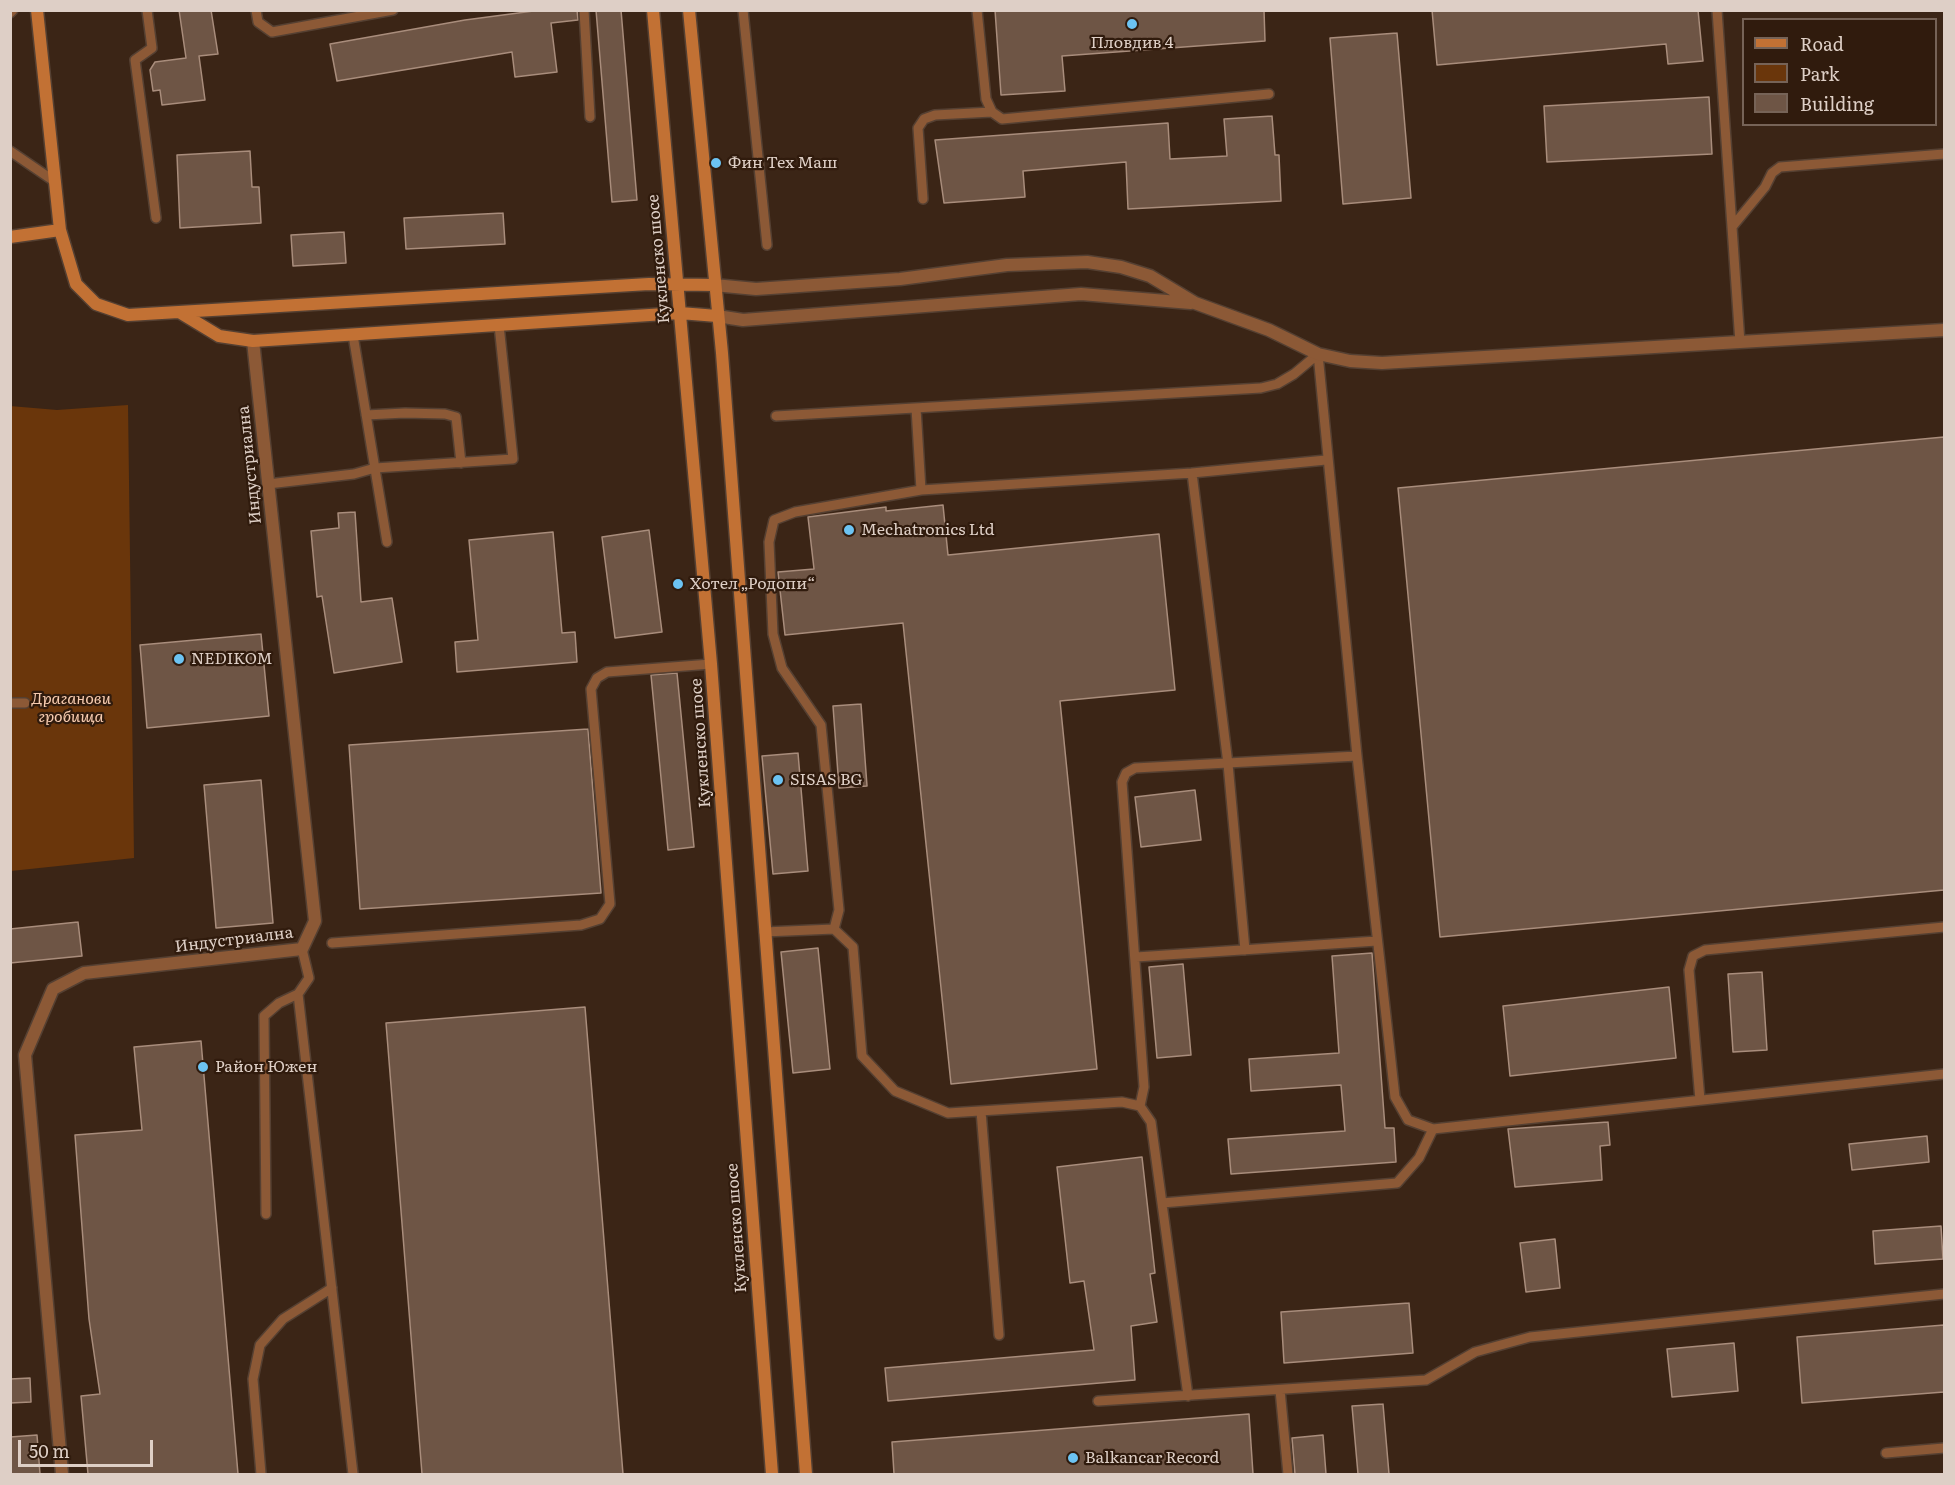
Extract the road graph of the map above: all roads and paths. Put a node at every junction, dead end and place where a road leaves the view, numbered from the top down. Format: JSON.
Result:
{"nodes":[{"id":1,"x":37,"y":10,"type":"edge"},
{"id":2,"x":147,"y":10,"type":"edge"},
{"id":3,"x":256,"y":10,"type":"edge"},
{"id":4,"x":393,"y":10,"type":"edge"},
{"id":5,"x":584,"y":10,"type":"edge"},
{"id":6,"x":653,"y":10,"type":"edge"},
{"id":7,"x":689,"y":10,"type":"edge"},
{"id":8,"x":743,"y":10,"type":"edge"},
{"id":9,"x":977,"y":10,"type":"edge"},
{"id":10,"x":1717,"y":10,"type":"edge"},
{"id":11,"x":1269,"y":94,"type":"dead end"},
{"id":12,"x":992,"y":111,"type":"junction"},
{"id":13,"x":590,"y":117,"type":"dead end"},
{"id":14,"x":10,"y":151,"type":"edge"},
{"id":15,"x":1944,"y":154,"type":"edge"},
{"id":16,"x":54,"y":180,"type":"junction"},
{"id":17,"x":922,"y":199,"type":"dead end"},
{"id":18,"x":156,"y":218,"type":"dead end"},
{"id":19,"x":1732,"y":227,"type":"junction"},
{"id":20,"x":60,"y":230,"type":"junction"},
{"id":21,"x":10,"y":237,"type":"edge"},
{"id":22,"x":767,"y":245,"type":"dead end"},
{"id":23,"x":677,"y":283,"type":"junction"},
{"id":24,"x":714,"y":285,"type":"junction"},
{"id":25,"x":1195,"y":303,"type":"junction"},
{"id":26,"x":180,"y":313,"type":"junction"},
{"id":27,"x":680,"y":313,"type":"junction"},
{"id":28,"x":717,"y":316,"type":"junction"},
{"id":29,"x":499,"y":325,"type":"junction"},
{"id":30,"x":1944,"y":330,"type":"edge"},
{"id":31,"x":353,"y":335,"type":"junction"},
{"id":32,"x":253,"y":341,"type":"junction"},
{"id":33,"x":1740,"y":343,"type":"junction"},
{"id":34,"x":1318,"y":354,"type":"junction"},
{"id":35,"x":916,"y":408,"type":"junction"},
{"id":36,"x":366,"y":415,"type":"junction"},
{"id":37,"x":776,"y":416,"type":"dead end"},
{"id":38,"x":1326,"y":460,"type":"junction"},
{"id":39,"x":461,"y":463,"type":"junction"},
{"id":40,"x":375,"y":468,"type":"junction"},
{"id":41,"x":1192,"y":473,"type":"junction"},
{"id":42,"x":268,"y":484,"type":"junction"},
{"id":43,"x":921,"y":490,"type":"junction"},
{"id":44,"x":387,"y":542,"type":"dead end"},
{"id":45,"x":711,"y":664,"type":"junction"},
{"id":46,"x":10,"y":702,"type":"edge"},
{"id":47,"x":25,"y":703,"type":"dead end"},
{"id":48,"x":1357,"y":756,"type":"junction"},
{"id":49,"x":1228,"y":764,"type":"junction"},
{"id":50,"x":1944,"y":927,"type":"edge"},
{"id":51,"x":834,"y":928,"type":"junction"},
{"id":52,"x":764,"y":932,"type":"junction"},
{"id":53,"x":1377,"y":941,"type":"junction"},
{"id":54,"x":332,"y":943,"type":"dead end"},
{"id":55,"x":302,"y":949,"type":"junction"},
{"id":56,"x":1245,"y":950,"type":"junction"},
{"id":57,"x":1137,"y":957,"type":"junction"},
{"id":58,"x":298,"y":994,"type":"junction"},
{"id":59,"x":1944,"y":1074,"type":"edge"},
{"id":60,"x":1700,"y":1100,"type":"junction"},
{"id":61,"x":1140,"y":1106,"type":"junction"},
{"id":62,"x":981,"y":1111,"type":"junction"},
{"id":63,"x":1432,"y":1129,"type":"junction"},
{"id":64,"x":1162,"y":1203,"type":"junction"},
{"id":65,"x":266,"y":1214,"type":"dead end"},
{"id":66,"x":332,"y":1288,"type":"junction"},
{"id":67,"x":1944,"y":1294,"type":"edge"},
{"id":68,"x":999,"y":1335,"type":"dead end"},
{"id":69,"x":1280,"y":1390,"type":"junction"},
{"id":70,"x":1188,"y":1395,"type":"junction"},
{"id":71,"x":1098,"y":1401,"type":"dead end"},
{"id":72,"x":1944,"y":1448,"type":"edge"},
{"id":73,"x":1887,"y":1453,"type":"dead end"},
{"id":74,"x":62,"y":1474,"type":"edge"},
{"id":75,"x":261,"y":1474,"type":"edge"},
{"id":76,"x":353,"y":1474,"type":"edge"},
{"id":77,"x":772,"y":1474,"type":"edge"},
{"id":78,"x":806,"y":1474,"type":"edge"},
{"id":79,"x":1288,"y":1474,"type":"edge"}],
"edges":[{"from":1,"to":16,"type":"main road"},
{"from":2,"to":18,"type":"lane"},
{"from":3,"to":4,"type":"lane"},
{"from":5,"to":13,"type":"lane"},
{"from":6,"to":23,"type":"main road","name":"Кукленско шосе"},
{"from":7,"to":24,"type":"main road"},
{"from":8,"to":22,"type":"lane"},
{"from":9,"to":12,"type":"lane"},
{"from":10,"to":19,"type":"lane"},
{"from":11,"to":12,"type":"lane"},
{"from":12,"to":17,"type":"lane"},
{"from":14,"to":16,"type":"lane"},
{"from":15,"to":19,"type":"lane"},
{"from":16,"to":20,"type":"main road"},
{"from":19,"to":33,"type":"lane"},
{"from":20,"to":21,"type":"main road"},
{"from":20,"to":26,"type":"main road"},
{"from":23,"to":24,"type":"main road"},
{"from":23,"to":26,"type":"main road"},
{"from":23,"to":27,"type":"main road","name":"Кукленско шосе"},
{"from":24,"to":25,"type":"street"},
{"from":24,"to":28,"type":"main road"},
{"from":25,"to":28,"type":"street"},
{"from":25,"to":34,"type":"street"},
{"from":26,"to":32,"type":"main road"},
{"from":27,"to":28,"type":"main road"},
{"from":27,"to":29,"type":"main road"},
{"from":27,"to":45,"type":"main road","name":"Кукленско шосе"},
{"from":28,"to":52,"type":"main road"},
{"from":29,"to":31,"type":"main road"},
{"from":29,"to":39,"type":"lane"},
{"from":30,"to":33,"type":"street"},
{"from":31,"to":32,"type":"main road"},
{"from":31,"to":36,"type":"lane"},
{"from":32,"to":42,"type":"street","name":"Индустриална"},
{"from":33,"to":34,"type":"street"},
{"from":34,"to":35,"type":"lane"},
{"from":34,"to":38,"type":"lane"},
{"from":35,"to":37,"type":"lane"},
{"from":35,"to":43,"type":"lane"},
{"from":36,"to":39,"type":"lane"},
{"from":36,"to":40,"type":"lane"},
{"from":38,"to":41,"type":"lane"},
{"from":38,"to":48,"type":"lane"},
{"from":39,"to":40,"type":"lane"},
{"from":40,"to":42,"type":"lane"},
{"from":40,"to":44,"type":"lane"},
{"from":41,"to":43,"type":"lane"},
{"from":41,"to":49,"type":"lane"},
{"from":42,"to":55,"type":"street","name":"Индустриална"},
{"from":43,"to":51,"type":"lane"},
{"from":45,"to":54,"type":"lane"},
{"from":45,"to":77,"type":"main road","name":"Кукленско шосе"},
{"from":46,"to":47,"type":"lane"},
{"from":48,"to":49,"type":"lane"},
{"from":48,"to":53,"type":"lane"},
{"from":49,"to":56,"type":"lane"},
{"from":49,"to":57,"type":"lane"},
{"from":50,"to":60,"type":"lane"},
{"from":51,"to":52,"type":"lane"},
{"from":51,"to":62,"type":"lane"},
{"from":52,"to":78,"type":"main road"},
{"from":53,"to":56,"type":"lane"},
{"from":53,"to":63,"type":"lane"},
{"from":55,"to":58,"type":"lane"},
{"from":55,"to":74,"type":"street","name":"Индустриална"},
{"from":56,"to":57,"type":"lane"},
{"from":57,"to":61,"type":"lane"},
{"from":58,"to":65,"type":"lane"},
{"from":58,"to":66,"type":"lane"},
{"from":59,"to":60,"type":"lane"},
{"from":60,"to":63,"type":"lane"},
{"from":61,"to":62,"type":"lane"},
{"from":61,"to":64,"type":"lane"},
{"from":62,"to":68,"type":"lane"},
{"from":63,"to":64,"type":"lane"},
{"from":64,"to":70,"type":"lane"},
{"from":66,"to":75,"type":"lane"},
{"from":66,"to":76,"type":"lane"},
{"from":67,"to":69,"type":"lane"},
{"from":69,"to":70,"type":"lane"},
{"from":69,"to":79,"type":"lane"},
{"from":70,"to":71,"type":"lane"},
{"from":72,"to":73,"type":"lane"}]}
